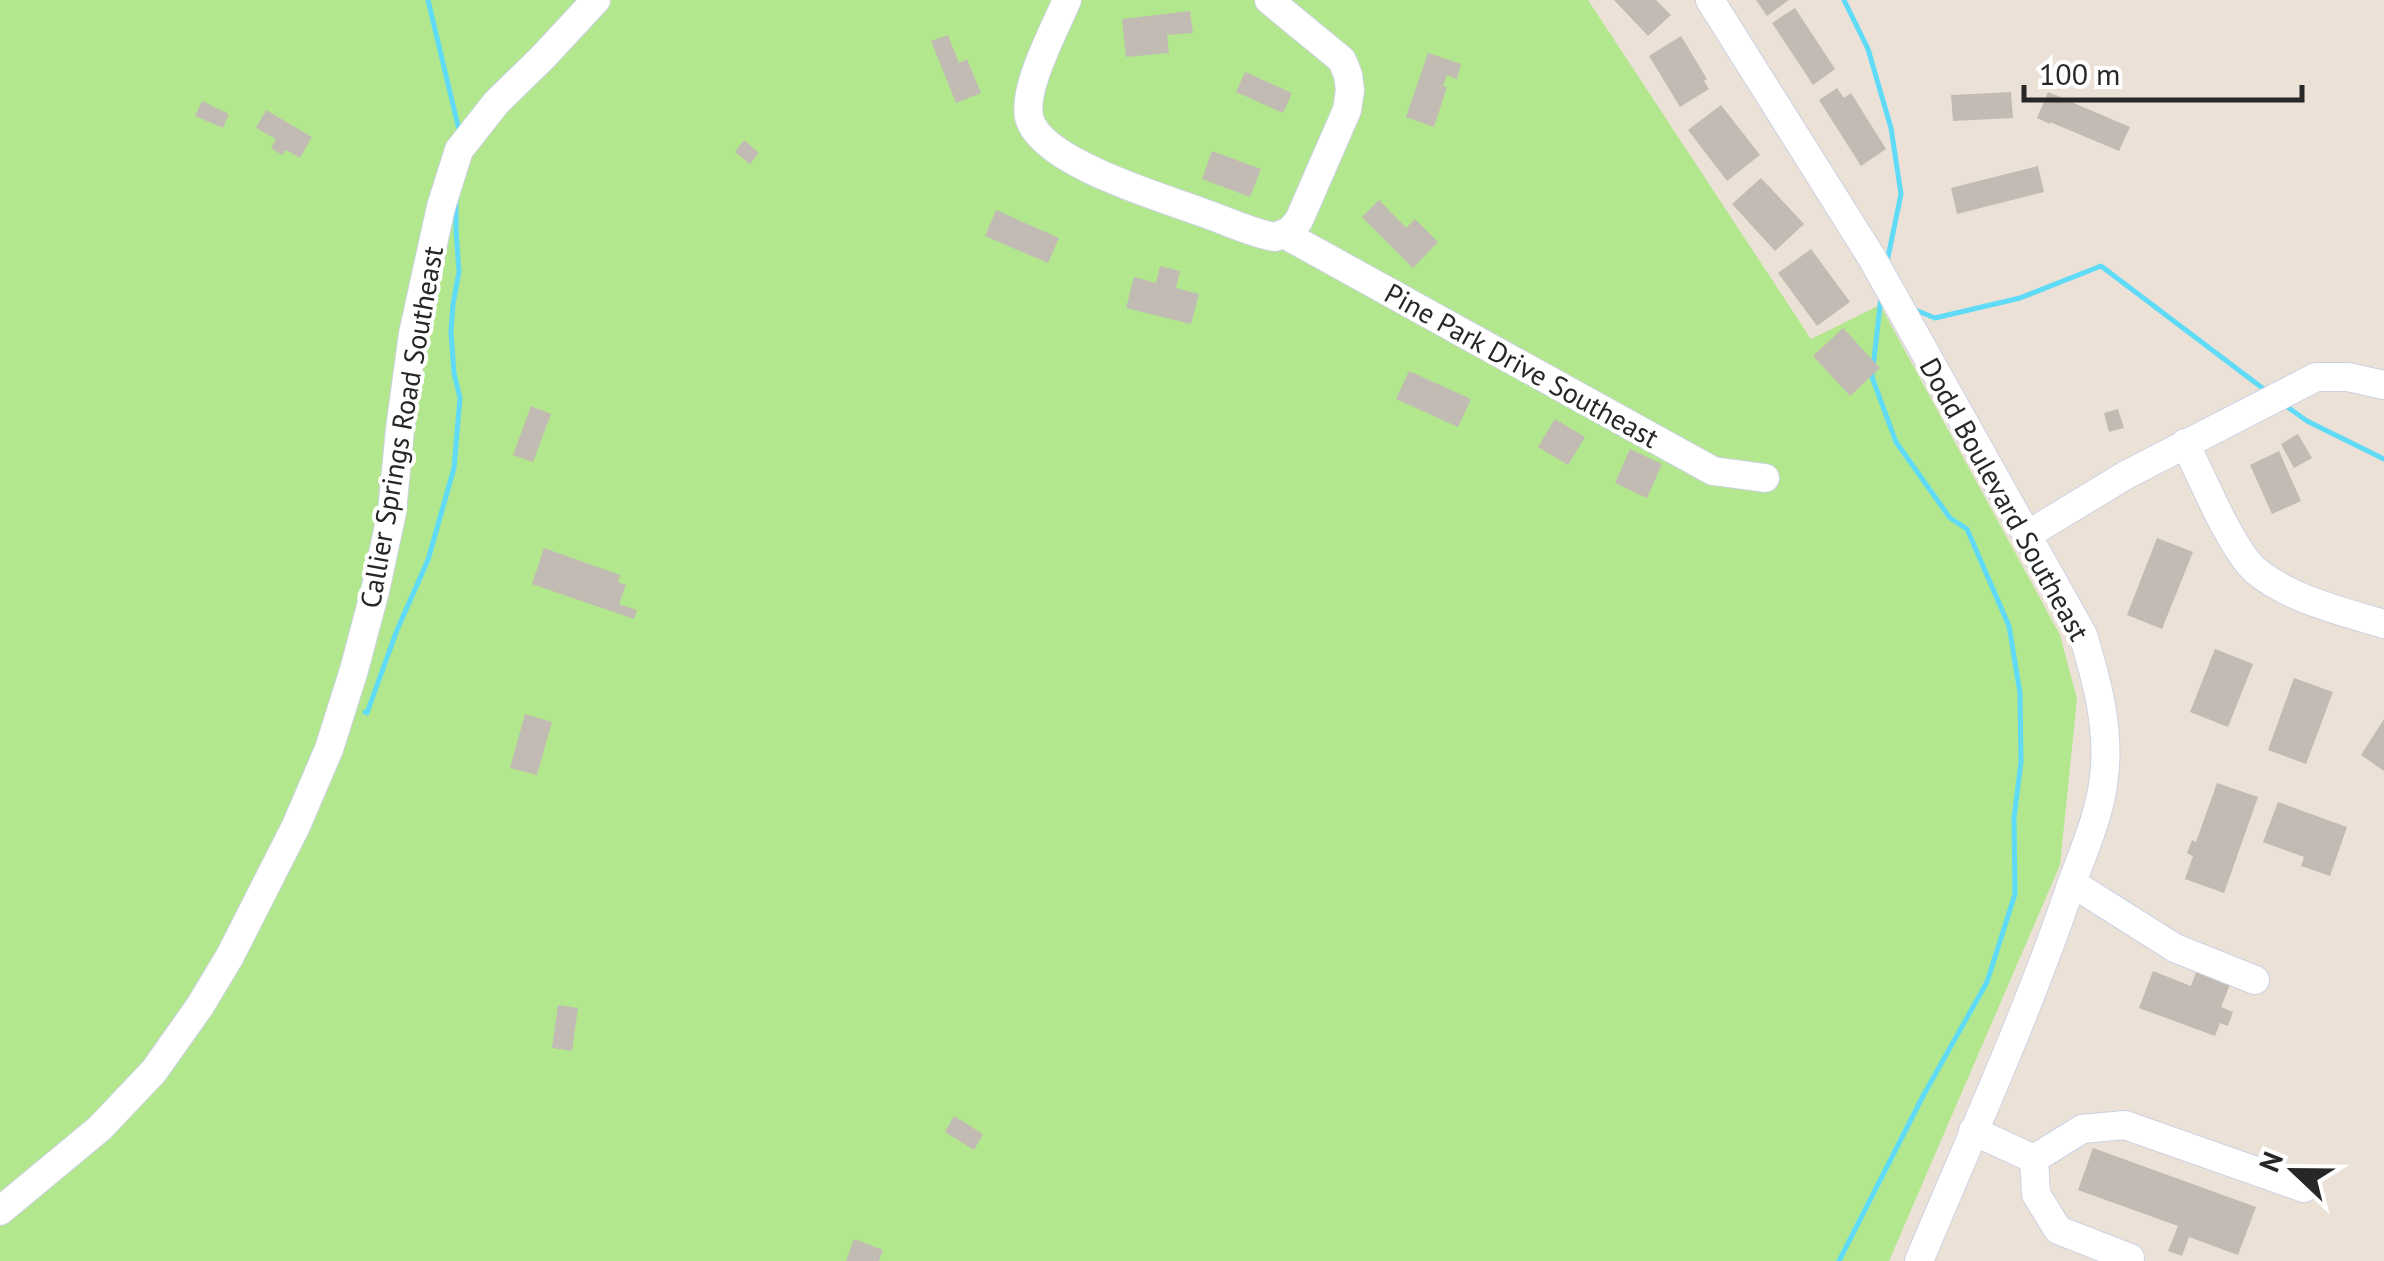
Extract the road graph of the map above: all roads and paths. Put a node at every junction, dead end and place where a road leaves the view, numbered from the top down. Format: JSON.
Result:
{"nodes":[{"id":1,"x":596,"y":0,"type":"edge"},
{"id":2,"x":1067,"y":0,"type":"edge"},
{"id":3,"x":1269,"y":0,"type":"edge"},
{"id":4,"x":1710,"y":0,"type":"edge"},
{"id":5,"x":1284,"y":234,"type":"junction"},
{"id":6,"x":2384,"y":385,"type":"edge"},
{"id":7,"x":2184,"y":443,"type":"junction"},
{"id":8,"x":1765,"y":478,"type":"dead end"},
{"id":9,"x":2027,"y":535,"type":"junction"},
{"id":10,"x":2384,"y":624,"type":"edge"},
{"id":11,"x":2072,"y":882,"type":"junction"},
{"id":12,"x":2256,"y":980,"type":"dead end"},
{"id":13,"x":1974,"y":1131,"type":"junction"},
{"id":14,"x":2034,"y":1159,"type":"junction"},
{"id":15,"x":2304,"y":1188,"type":"dead end"},
{"id":16,"x":0,"y":1211,"type":"edge"},
{"id":17,"x":2130,"y":1258,"type":"dead end"},
{"id":18,"x":1918,"y":1261,"type":"edge"}],
"edges":[{"from":1,"to":16,"type":"street","name":"Callier Springs Road Southeast"},
{"from":2,"to":5,"type":"street","name":"Pine Park Drive Southeast"},
{"from":3,"to":5,"type":"street"},
{"from":4,"to":9,"type":"street","name":"Dodd Boulevard Southeast"},
{"from":5,"to":8,"type":"street","name":"Pine Park Drive Southeast"},
{"from":6,"to":7,"type":"street"},
{"from":7,"to":9,"type":"street"},
{"from":7,"to":10,"type":"street"},
{"from":9,"to":11,"type":"street","name":"Dodd Boulevard Southeast"},
{"from":11,"to":12,"type":"street"},
{"from":11,"to":13,"type":"street","name":"Dodd Boulevard Southeast"},
{"from":13,"to":14,"type":"street"},
{"from":13,"to":18,"type":"street","name":"Dodd Boulevard Southeast"},
{"from":14,"to":15,"type":"street"},
{"from":14,"to":17,"type":"street"}]}
